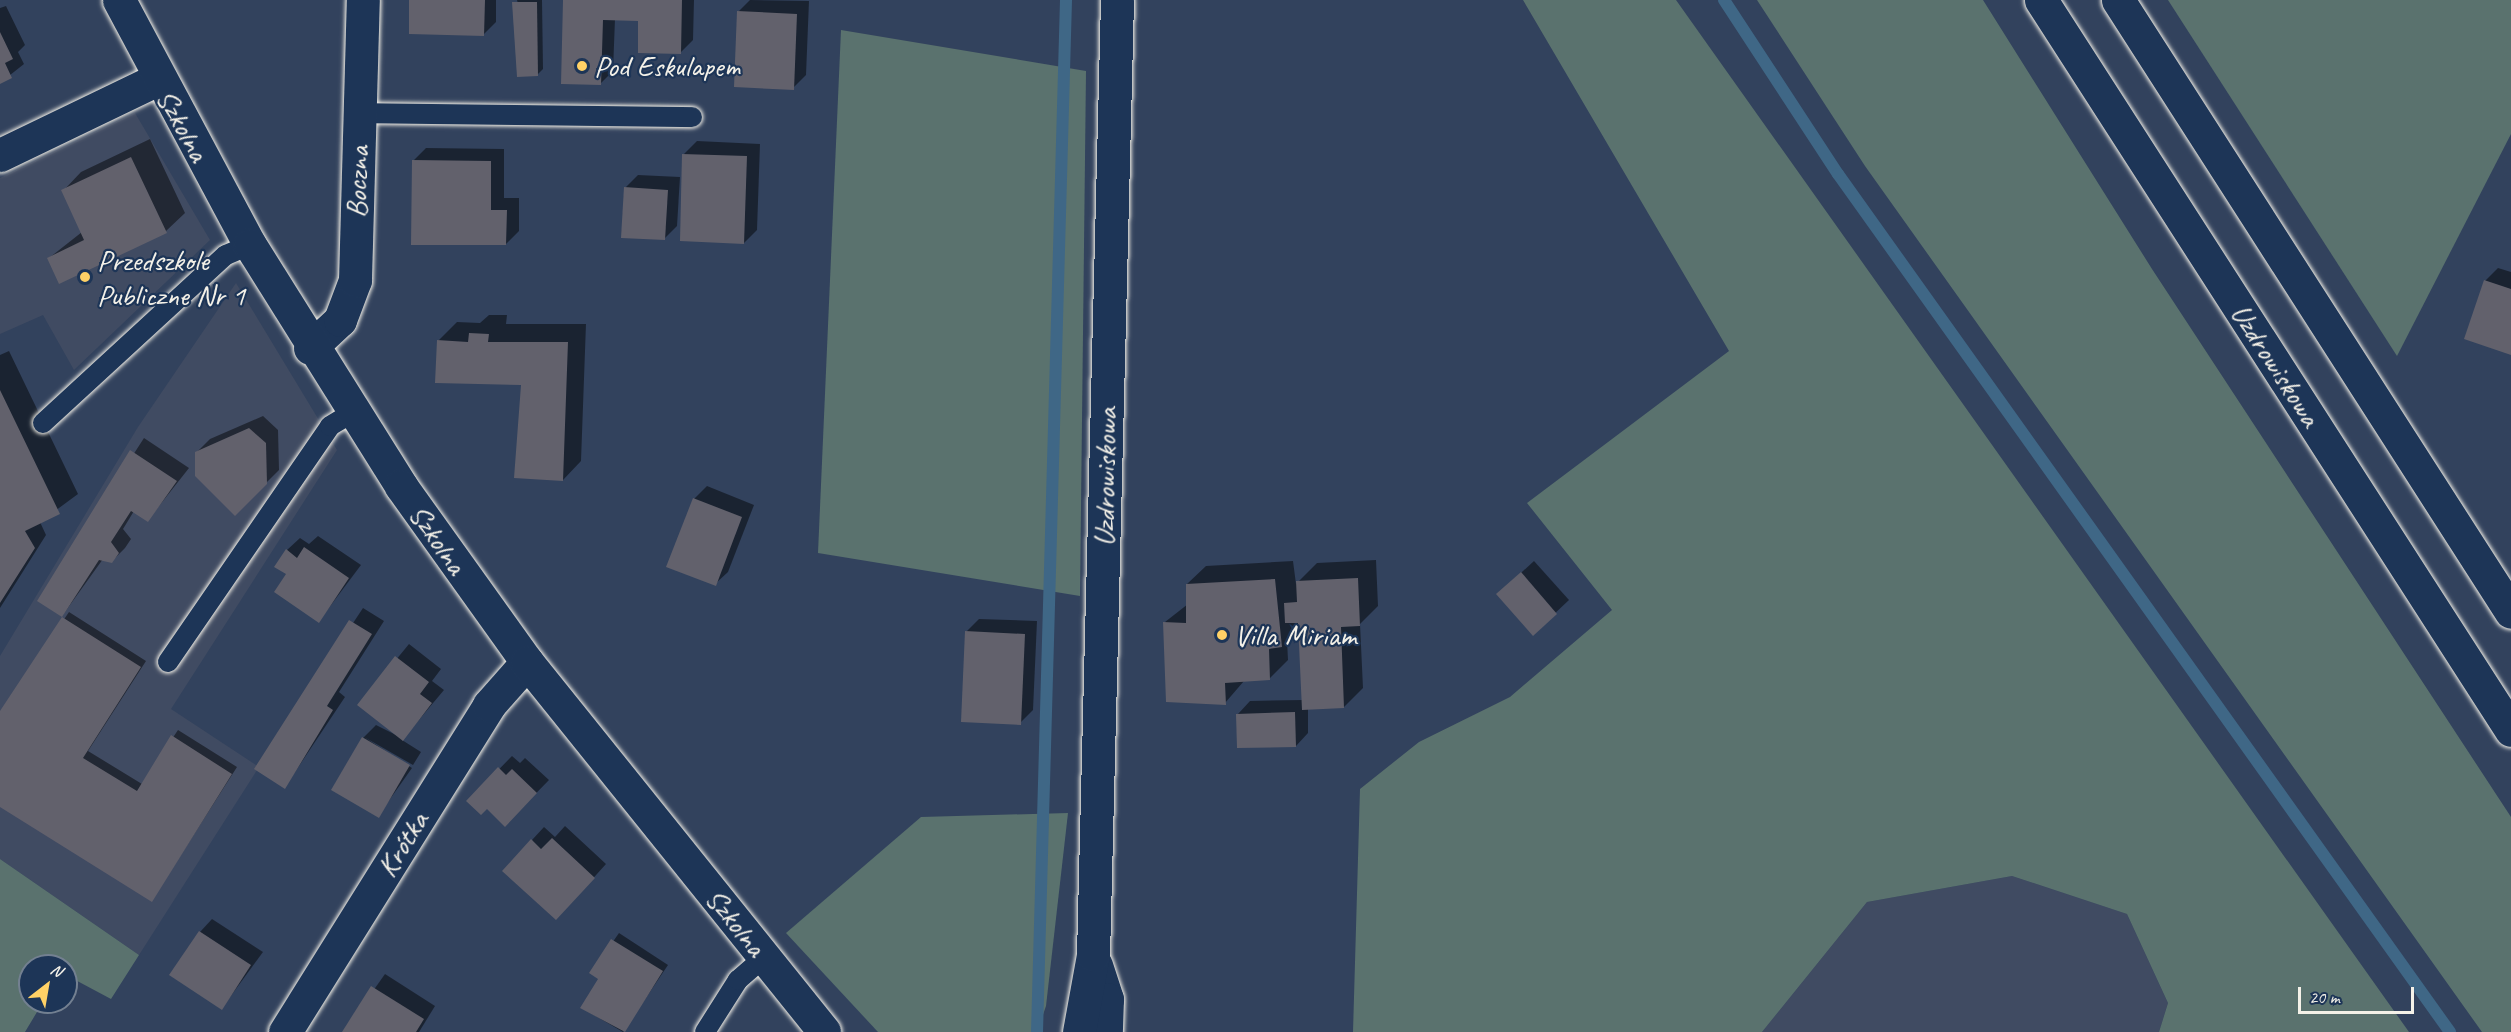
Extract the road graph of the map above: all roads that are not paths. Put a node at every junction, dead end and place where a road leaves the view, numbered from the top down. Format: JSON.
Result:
{"nodes":[{"id":1,"x":119,"y":0,"type":"edge"},
{"id":2,"x":363,"y":0,"type":"edge"},
{"id":3,"x":1117,"y":0,"type":"edge"},
{"id":4,"x":2041,"y":0,"type":"edge"},
{"id":5,"x":2118,"y":0,"type":"edge"},
{"id":6,"x":158,"y":79,"type":"junction"},
{"id":7,"x":359,"y":113,"type":"junction"},
{"id":8,"x":692,"y":117,"type":"dead end"},
{"id":9,"x":0,"y":155,"type":"edge"},
{"id":10,"x":250,"y":245,"type":"junction"},
{"id":11,"x":310,"y":348,"type":"junction"},
{"id":12,"x":352,"y":412,"type":"junction"},
{"id":13,"x":43,"y":423,"type":"dead end"},
{"id":14,"x":2511,"y":612,"type":"edge"},
{"id":15,"x":168,"y":662,"type":"dead end"},
{"id":16,"x":527,"y":662,"type":"junction"},
{"id":17,"x":2511,"y":730,"type":"edge"},
{"id":18,"x":1093,"y":955,"type":"junction"},
{"id":19,"x":764,"y":957,"type":"junction"},
{"id":20,"x":285,"y":1032,"type":"edge"},
{"id":21,"x":705,"y":1032,"type":"edge"},
{"id":22,"x":824,"y":1032,"type":"edge"},
{"id":23,"x":1079,"y":1032,"type":"edge"},
{"id":24,"x":1106,"y":1032,"type":"edge"}],
"edges":[{"from":1,"to":6,"type":"street","name":"Szkolna"},
{"from":2,"to":7,"type":"street","name":"Boczna"},
{"from":3,"to":18,"type":"street","name":"Uzdrowiskowa"},
{"from":4,"to":17,"type":"street","name":"Uzdrowiskowa"},
{"from":5,"to":14,"type":"street"},
{"from":6,"to":9,"type":"street"},
{"from":6,"to":10,"type":"street","name":"Szkolna"},
{"from":7,"to":8,"type":"lane"},
{"from":7,"to":11,"type":"street","name":"Boczna"},
{"from":10,"to":11,"type":"street","name":"Szkolna"},
{"from":10,"to":13,"type":"lane"},
{"from":11,"to":12,"type":"street","name":"Szkolna"},
{"from":12,"to":15,"type":"lane"},
{"from":12,"to":16,"type":"street","name":"Szkolna"},
{"from":16,"to":19,"type":"street","name":"Szkolna"},
{"from":16,"to":20,"type":"street","name":"Krótka"},
{"from":18,"to":23,"type":"street","name":"Uzdrowiskowa"},
{"from":18,"to":24,"type":"street","name":"Uzdrowiskowa"},
{"from":19,"to":21,"type":"lane"},
{"from":19,"to":22,"type":"street","name":"Szkolna"}]}
